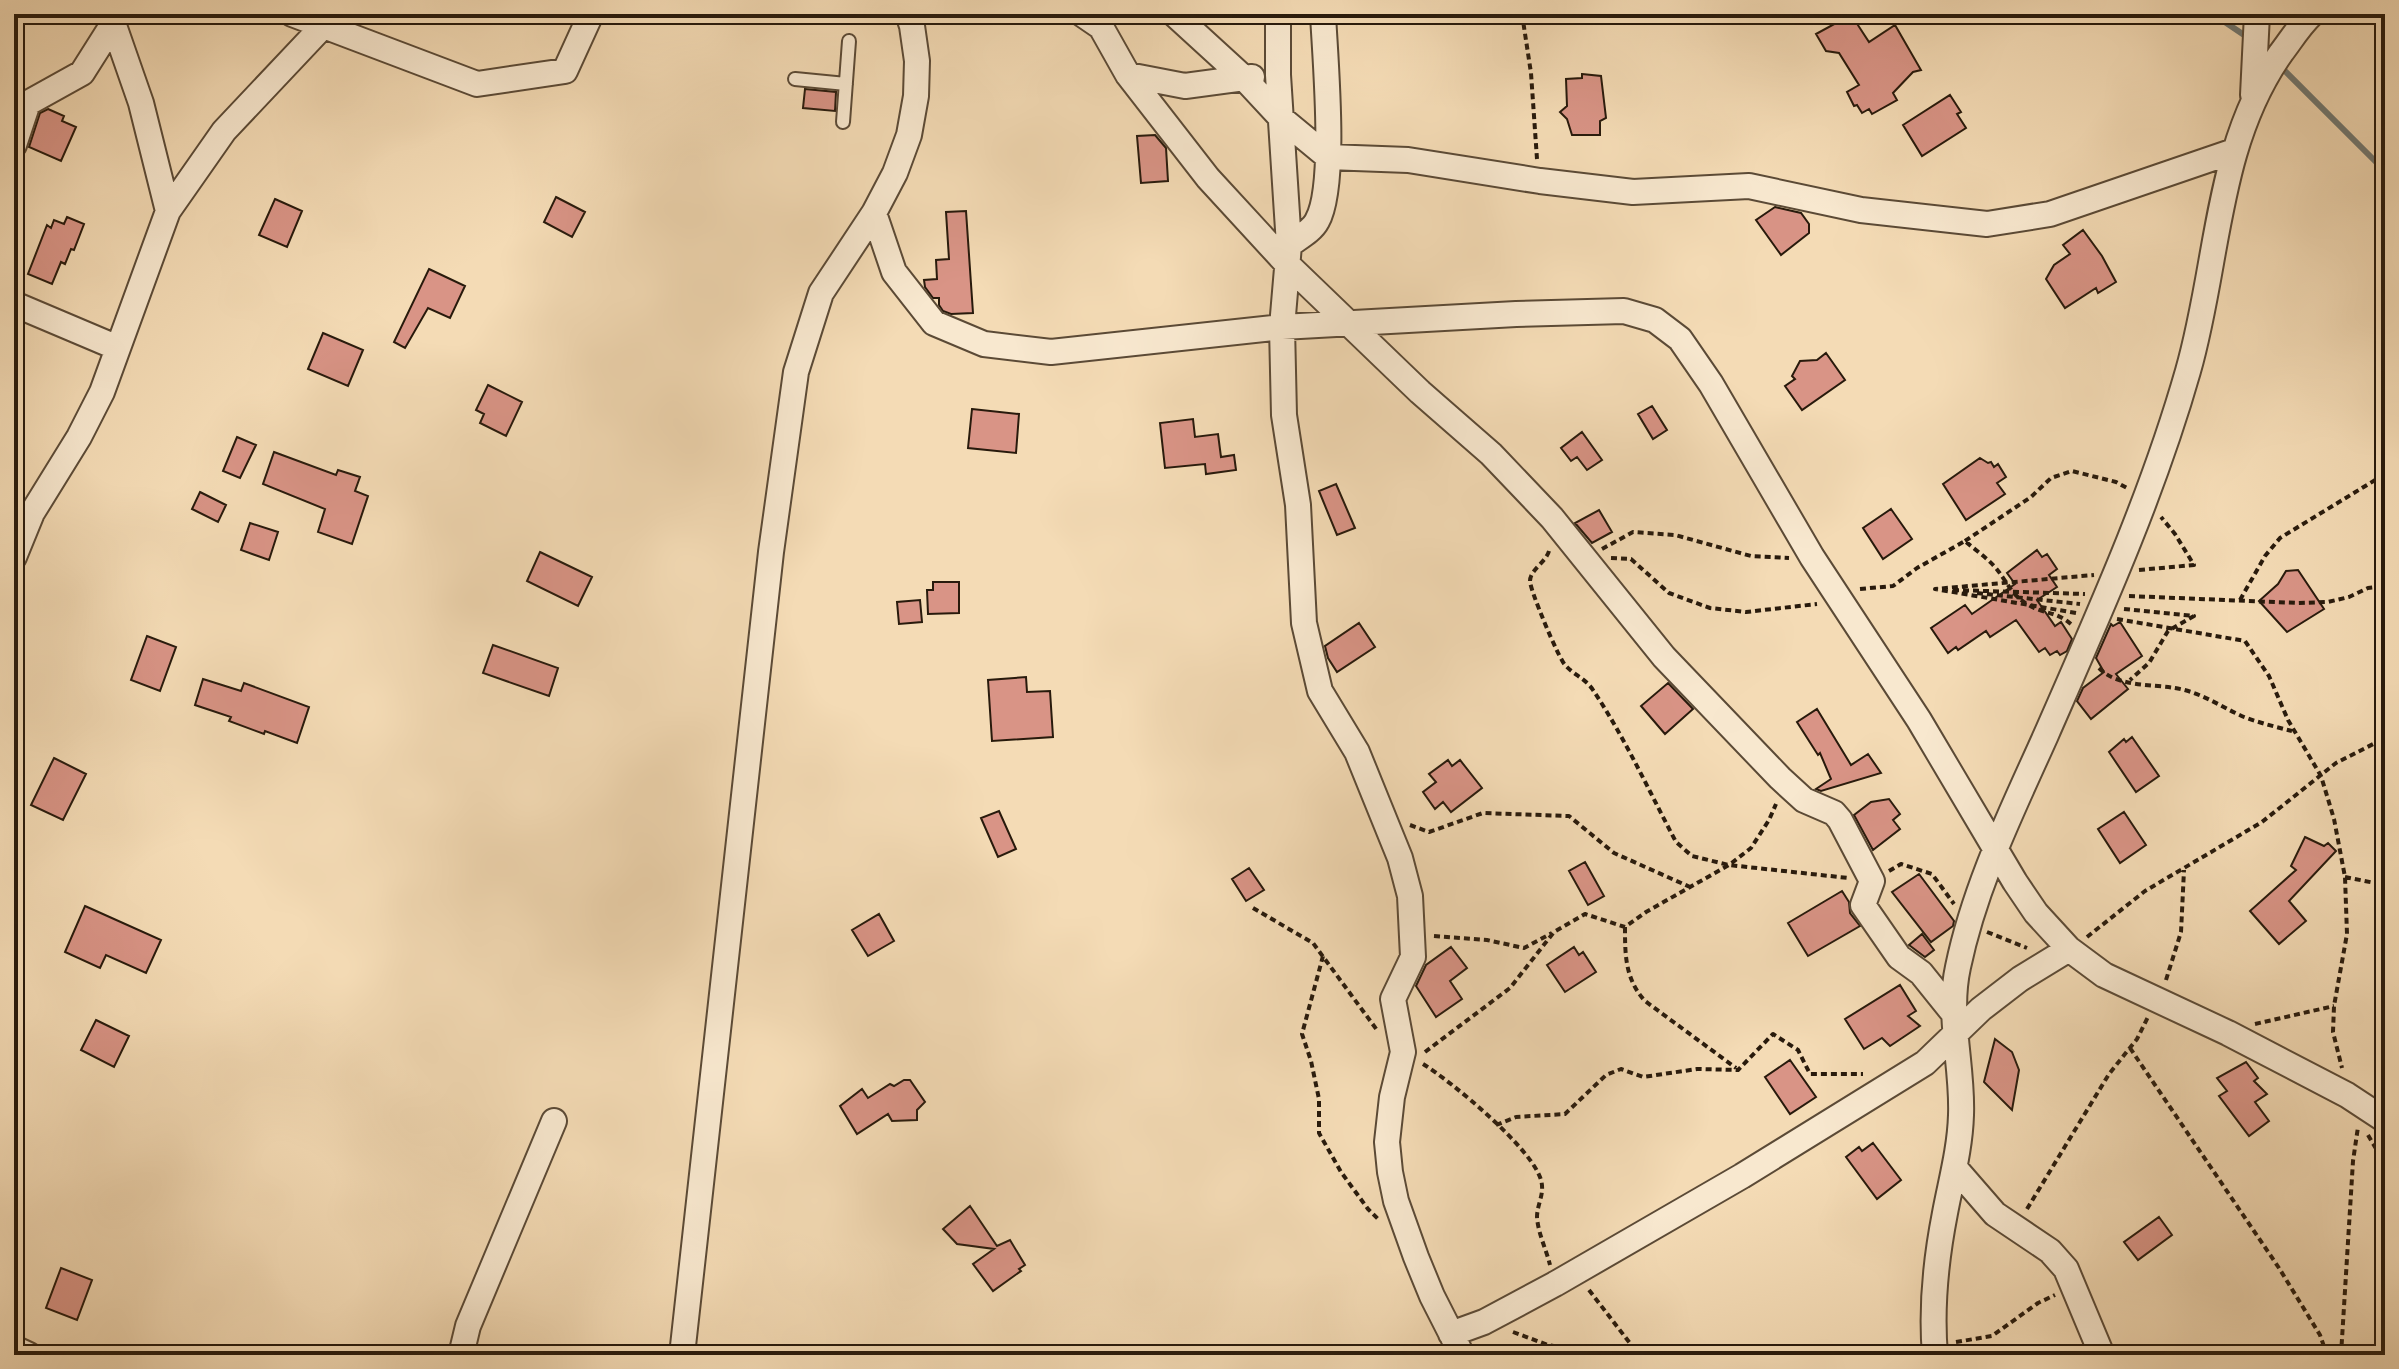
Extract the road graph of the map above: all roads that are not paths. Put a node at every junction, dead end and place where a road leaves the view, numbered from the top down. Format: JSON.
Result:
{"nodes":[{"id":1,"x":292,"y":14,"type":"edge"},
{"id":2,"x":591,"y":14,"type":"edge"},
{"id":3,"x":908,"y":14,"type":"edge"},
{"id":4,"x":1082,"y":14,"type":"edge"},
{"id":5,"x":1174,"y":14,"type":"edge"},
{"id":6,"x":1278,"y":14,"type":"edge"},
{"id":7,"x":1323,"y":14,"type":"edge"},
{"id":8,"x":2257,"y":14,"type":"edge"},
{"id":9,"x":2312,"y":14,"type":"edge"},
{"id":10,"x":111,"y":19,"type":"edge"},
{"id":11,"x":324,"y":25,"type":"junction"},
{"id":12,"x":849,"y":41,"type":"dead end"},
{"id":13,"x":1128,"y":75,"type":"junction"},
{"id":14,"x":1278,"y":75,"type":"junction"},
{"id":15,"x":1244,"y":78,"type":"junction"},
{"id":16,"x":795,"y":79,"type":"dead end"},
{"id":17,"x":846,"y":84,"type":"junction"},
{"id":18,"x":2253,"y":98,"type":"junction"},
{"id":19,"x":1282,"y":119,"type":"junction"},
{"id":20,"x":843,"y":122,"type":"dead end"},
{"id":21,"x":14,"y":145,"type":"edge"},
{"id":22,"x":2234,"y":151,"type":"junction"},
{"id":23,"x":1328,"y":157,"type":"junction"},
{"id":24,"x":168,"y":211,"type":"junction"},
{"id":25,"x":874,"y":213,"type":"junction"},
{"id":26,"x":1288,"y":255,"type":"junction"},
{"id":27,"x":14,"y":304,"type":"edge"},
{"id":28,"x":1351,"y":325,"type":"junction"},
{"id":29,"x":1282,"y":327,"type":"junction"},
{"id":30,"x":118,"y":348,"type":"junction"},
{"id":31,"x":23,"y":511,"type":"edge"},
{"id":32,"x":14,"y":557,"type":"edge"},
{"id":33,"x":1996,"y":848,"type":"junction"},
{"id":34,"x":2060,"y":954,"type":"junction"},
{"id":35,"x":1954,"y":1025,"type":"junction"},
{"id":36,"x":2385,"y":1120,"type":"edge"},
{"id":37,"x":554,"y":1121,"type":"dead end"},
{"id":38,"x":1955,"y":1168,"type":"junction"},
{"id":39,"x":1456,"y":1345,"type":"edge"},
{"id":40,"x":14,"y":1348,"type":"edge"},
{"id":41,"x":1935,"y":1350,"type":"edge"},
{"id":42,"x":29,"y":1355,"type":"edge"},
{"id":43,"x":461,"y":1355,"type":"edge"},
{"id":44,"x":682,"y":1355,"type":"edge"},
{"id":45,"x":2102,"y":1355,"type":"edge"}],
"edges":[{"from":1,"to":11,"type":"street"},
{"from":2,"to":11,"type":"street"},
{"from":3,"to":25,"type":"street"},
{"from":4,"to":13,"type":"street"},
{"from":5,"to":15,"type":"street"},
{"from":6,"to":14,"type":"street"},
{"from":7,"to":23,"type":"street"},
{"from":8,"to":18,"type":"street"},
{"from":9,"to":18,"type":"street"},
{"from":10,"to":21,"type":"street"},
{"from":10,"to":24,"type":"street"},
{"from":11,"to":24,"type":"street"},
{"from":12,"to":17,"type":"lane"},
{"from":13,"to":15,"type":"street"},
{"from":13,"to":26,"type":"street"},
{"from":14,"to":15,"type":"street"},
{"from":14,"to":19,"type":"street"},
{"from":15,"to":19,"type":"street"},
{"from":16,"to":17,"type":"lane"},
{"from":17,"to":20,"type":"lane"},
{"from":18,"to":22,"type":"street"},
{"from":19,"to":23,"type":"street"},
{"from":19,"to":26,"type":"street"},
{"from":22,"to":23,"type":"street"},
{"from":22,"to":33,"type":"street"},
{"from":23,"to":26,"type":"street"},
{"from":24,"to":30,"type":"street"},
{"from":25,"to":29,"type":"street"},
{"from":25,"to":44,"type":"street"},
{"from":26,"to":28,"type":"street"},
{"from":26,"to":29,"type":"street"},
{"from":27,"to":30,"type":"street"},
{"from":28,"to":29,"type":"street"},
{"from":28,"to":33,"type":"street"},
{"from":28,"to":35,"type":"street"},
{"from":29,"to":39,"type":"street"},
{"from":30,"to":31,"type":"street"},
{"from":31,"to":32,"type":"street"},
{"from":33,"to":34,"type":"street"},
{"from":33,"to":35,"type":"street"},
{"from":34,"to":35,"type":"street"},
{"from":34,"to":36,"type":"street"},
{"from":35,"to":38,"type":"street"},
{"from":35,"to":39,"type":"street"},
{"from":37,"to":43,"type":"street"},
{"from":38,"to":41,"type":"street"},
{"from":38,"to":45,"type":"street"},
{"from":40,"to":42,"type":"street"}]}
